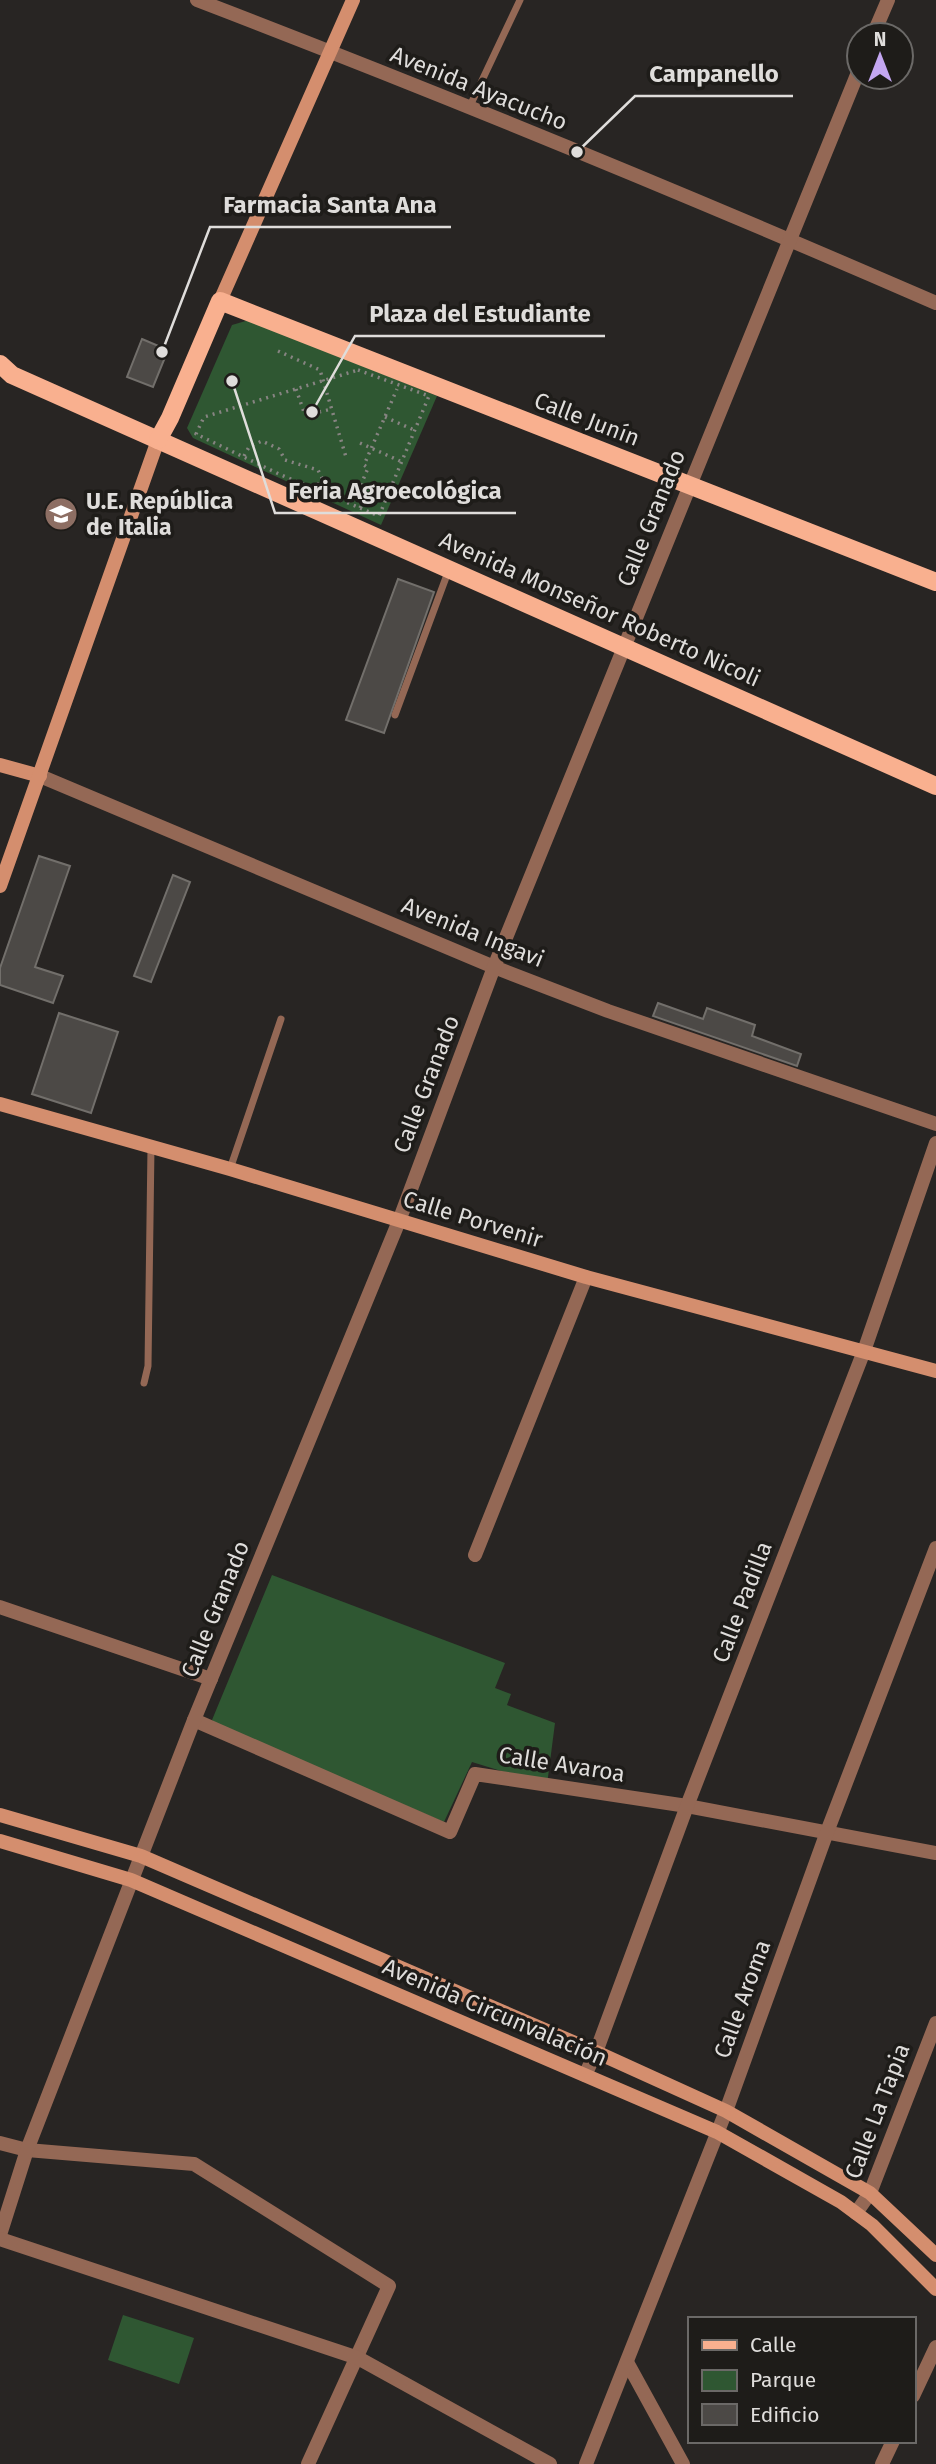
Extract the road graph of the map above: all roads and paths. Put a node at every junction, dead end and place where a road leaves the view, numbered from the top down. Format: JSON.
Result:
{"nodes":[{"id":1,"x":197,"y":0,"type":"edge"},
{"id":2,"x":353,"y":0,"type":"edge"},
{"id":3,"x":520,"y":0,"type":"edge"},
{"id":4,"x":887,"y":0,"type":"edge"},
{"id":5,"x":879,"y":21,"type":"edge"},
{"id":6,"x":330,"y":51,"type":"junction"},
{"id":7,"x":850,"y":91,"type":"edge"},
{"id":8,"x":469,"y":108,"type":"junction"},
{"id":9,"x":790,"y":240,"type":"junction"},
{"id":10,"x":220,"y":301,"type":"junction"},
{"id":11,"x":936,"y":303,"type":"edge"},
{"id":12,"x":278,"y":351,"type":"dead end"},
{"id":13,"x":358,"y":370,"type":"dead end"},
{"id":14,"x":4,"y":371,"type":"edge"},
{"id":15,"x":323,"y":381,"type":"junction"},
{"id":16,"x":400,"y":383,"type":"dead end"},
{"id":17,"x":296,"y":389,"type":"junction"},
{"id":18,"x":429,"y":396,"type":"dead end"},
{"id":19,"x":331,"y":409,"type":"junction"},
{"id":20,"x":385,"y":417,"type":"junction"},
{"id":21,"x":414,"y":430,"type":"junction"},
{"id":22,"x":158,"y":440,"type":"junction"},
{"id":23,"x":360,"y":443,"type":"dead end"},
{"id":24,"x":371,"y":448,"type":"junction"},
{"id":25,"x":244,"y":456,"type":"junction"},
{"id":26,"x":346,"y":457,"type":"dead end"},
{"id":27,"x":401,"y":461,"type":"junction"},
{"id":28,"x":689,"y":485,"type":"junction"},
{"id":29,"x":315,"y":489,"type":"junction"},
{"id":30,"x":360,"y":508,"type":"junction"},
{"id":31,"x":450,"y":568,"type":"junction"},
{"id":32,"x":936,"y":582,"type":"edge"},
{"id":33,"x":624,"y":646,"type":"junction"},
{"id":34,"x":395,"y":715,"type":"dead end"},
{"id":35,"x":0,"y":765,"type":"edge"},
{"id":36,"x":40,"y":776,"type":"junction"},
{"id":37,"x":936,"y":786,"type":"edge"},
{"id":38,"x":0,"y":886,"type":"edge"},
{"id":39,"x":494,"y":967,"type":"junction"},
{"id":40,"x":281,"y":1019,"type":"dead end"},
{"id":41,"x":0,"y":1104,"type":"edge"},
{"id":42,"x":936,"y":1124,"type":"edge"},
{"id":43,"x":936,"y":1143,"type":"edge"},
{"id":44,"x":151,"y":1147,"type":"junction"},
{"id":45,"x":230,"y":1170,"type":"junction"},
{"id":46,"x":399,"y":1221,"type":"junction"},
{"id":47,"x":586,"y":1277,"type":"junction"},
{"id":48,"x":864,"y":1351,"type":"junction"},
{"id":49,"x":936,"y":1371,"type":"edge"},
{"id":50,"x":144,"y":1383,"type":"dead end"},
{"id":51,"x":936,"y":1548,"type":"edge"},
{"id":52,"x":475,"y":1555,"type":"dead end"},
{"id":53,"x":0,"y":1607,"type":"edge"},
{"id":54,"x":211,"y":1679,"type":"junction"},
{"id":55,"x":194,"y":1720,"type":"junction"},
{"id":56,"x":687,"y":1806,"type":"junction"},
{"id":57,"x":0,"y":1815,"type":"edge"},
{"id":58,"x":827,"y":1832,"type":"junction"},
{"id":59,"x":0,"y":1841,"type":"edge"},
{"id":60,"x":936,"y":1853,"type":"edge"},
{"id":61,"x":141,"y":1856,"type":"junction"},
{"id":62,"x":131,"y":1880,"type":"junction"},
{"id":63,"x":936,"y":2023,"type":"edge"},
{"id":64,"x":596,"y":2052,"type":"junction"},
{"id":65,"x":585,"y":2075,"type":"junction"},
{"id":66,"x":726,"y":2111,"type":"junction"},
{"id":67,"x":717,"y":2132,"type":"junction"},
{"id":68,"x":0,"y":2143,"type":"edge"},
{"id":69,"x":27,"y":2150,"type":"junction"},
{"id":70,"x":870,"y":2193,"type":"junction"},
{"id":71,"x":856,"y":2213,"type":"junction"},
{"id":72,"x":0,"y":2237,"type":"edge"},
{"id":73,"x":936,"y":2255,"type":"edge"},
{"id":74,"x":936,"y":2290,"type":"edge"},
{"id":75,"x":936,"y":2347,"type":"edge"},
{"id":76,"x":358,"y":2358,"type":"junction"},
{"id":77,"x":626,"y":2362,"type":"junction"},
{"id":78,"x":915,"y":2392,"type":"edge"},
{"id":79,"x":891,"y":2443,"type":"edge"},
{"id":80,"x":308,"y":2464,"type":"edge"},
{"id":81,"x":550,"y":2464,"type":"edge"},
{"id":82,"x":586,"y":2464,"type":"edge"},
{"id":83,"x":683,"y":2464,"type":"edge"},
{"id":84,"x":882,"y":2464,"type":"edge"}],
"edges":[{"from":1,"to":6,"type":"street","name":"Avenida Ayacucho"},
{"from":2,"to":6,"type":"main road"},
{"from":3,"to":8,"type":"lane"},
{"from":4,"to":5,"type":"street"},
{"from":6,"to":8,"type":"street","name":"Avenida Ayacucho"},
{"from":6,"to":10,"type":"main road"},
{"from":7,"to":9,"type":"street","name":"Calle Granado"},
{"from":8,"to":9,"type":"street","name":"Avenida Ayacucho"},
{"from":9,"to":11,"type":"street","name":"Avenida Ayacucho"},
{"from":9,"to":28,"type":"street","name":"Calle Granado"},
{"from":10,"to":22,"type":"main road"},
{"from":10,"to":28,"type":"main road","name":"Calle Junín"},
{"from":12,"to":15,"type":"path"},
{"from":13,"to":15,"type":"path"},
{"from":14,"to":22,"type":"main road","name":"Avenida Monseñor Roberto Nicoli"},
{"from":15,"to":17,"type":"path"},
{"from":15,"to":19,"type":"path"},
{"from":16,"to":20,"type":"path"},
{"from":17,"to":19,"type":"path"},
{"from":17,"to":25,"type":"path"},
{"from":18,"to":21,"type":"path"},
{"from":19,"to":26,"type":"path"},
{"from":20,"to":21,"type":"path"},
{"from":20,"to":24,"type":"path"},
{"from":21,"to":27,"type":"path"},
{"from":22,"to":31,"type":"main road","name":"Avenida Monseñor Roberto Nicoli"},
{"from":22,"to":36,"type":"main road"},
{"from":23,"to":24,"type":"path"},
{"from":24,"to":27,"type":"path"},
{"from":24,"to":30,"type":"path"},
{"from":25,"to":29,"type":"path"},
{"from":25,"to":29,"type":"path"},
{"from":27,"to":30,"type":"path"},
{"from":28,"to":32,"type":"main road","name":"Calle Junín"},
{"from":28,"to":33,"type":"street","name":"Calle Granado"},
{"from":29,"to":30,"type":"path"},
{"from":31,"to":33,"type":"main road","name":"Avenida Monseñor Roberto Nicoli"},
{"from":31,"to":34,"type":"lane"},
{"from":33,"to":37,"type":"main road","name":"Avenida Monseñor Roberto Nicoli"},
{"from":33,"to":39,"type":"street","name":"Calle Granado"},
{"from":35,"to":36,"type":"main road","name":"Avenida Ingavi"},
{"from":36,"to":38,"type":"main road"},
{"from":36,"to":39,"type":"street","name":"Avenida Ingavi"},
{"from":39,"to":42,"type":"street","name":"Avenida Ingavi"},
{"from":39,"to":46,"type":"street","name":"Calle Granado"},
{"from":40,"to":45,"type":"lane"},
{"from":41,"to":44,"type":"main road","name":"Calle Porvenir"},
{"from":43,"to":48,"type":"street","name":"Calle Padilla"},
{"from":44,"to":45,"type":"main road","name":"Calle Porvenir"},
{"from":44,"to":50,"type":"lane"},
{"from":45,"to":46,"type":"main road","name":"Calle Porvenir"},
{"from":46,"to":47,"type":"main road","name":"Calle Porvenir"},
{"from":46,"to":54,"type":"street","name":"Calle Granado"},
{"from":47,"to":48,"type":"main road","name":"Calle Porvenir"},
{"from":47,"to":52,"type":"street"},
{"from":48,"to":49,"type":"main road","name":"Calle Porvenir"},
{"from":48,"to":56,"type":"street","name":"Calle Padilla"},
{"from":51,"to":58,"type":"street","name":"Calle Aroma"},
{"from":53,"to":54,"type":"street"},
{"from":54,"to":55,"type":"street","name":"Calle Granado"},
{"from":55,"to":56,"type":"street","name":"Calle Avaroa"},
{"from":55,"to":61,"type":"street","name":"Calle Granado"},
{"from":56,"to":58,"type":"street","name":"Calle Avaroa"},
{"from":56,"to":64,"type":"street","name":"Calle Padilla"},
{"from":57,"to":61,"type":"main road","name":"Avenida Circunvalación"},
{"from":58,"to":60,"type":"street","name":"Calle Avaroa"},
{"from":58,"to":66,"type":"street","name":"Calle Aroma"},
{"from":59,"to":62,"type":"main road","name":"Avenida Circunvalación"},
{"from":61,"to":62,"type":"street","name":"Calle Granado"},
{"from":61,"to":64,"type":"main road","name":"Avenida Circunvalación"},
{"from":62,"to":65,"type":"main road","name":"Avenida Circunvalación"},
{"from":62,"to":69,"type":"street","name":"Calle Granado"},
{"from":63,"to":70,"type":"street","name":"Calle La Tapia"},
{"from":64,"to":65,"type":"street","name":"Calle Padilla"},
{"from":64,"to":66,"type":"main road","name":"Avenida Circunvalación"},
{"from":65,"to":67,"type":"main road","name":"Avenida Circunvalación"},
{"from":66,"to":67,"type":"street","name":"Calle Aroma"},
{"from":66,"to":70,"type":"main road","name":"Avenida Circunvalación"},
{"from":67,"to":71,"type":"main road","name":"Avenida Circunvalación"},
{"from":67,"to":77,"type":"street","name":"Calle Aroma"},
{"from":68,"to":69,"type":"street"},
{"from":69,"to":72,"type":"street","name":"Calle Granado"},
{"from":69,"to":76,"type":"street"},
{"from":70,"to":71,"type":"street","name":"Calle La Tapia"},
{"from":70,"to":73,"type":"main road","name":"Avenida Circunvalación"},
{"from":71,"to":74,"type":"main road","name":"Avenida Circunvalación"},
{"from":72,"to":76,"type":"street"},
{"from":75,"to":78,"type":"street"},
{"from":76,"to":80,"type":"street"},
{"from":76,"to":81,"type":"street"},
{"from":77,"to":82,"type":"street","name":"Calle Aroma"},
{"from":77,"to":83,"type":"street"},
{"from":79,"to":84,"type":"street"}]}
